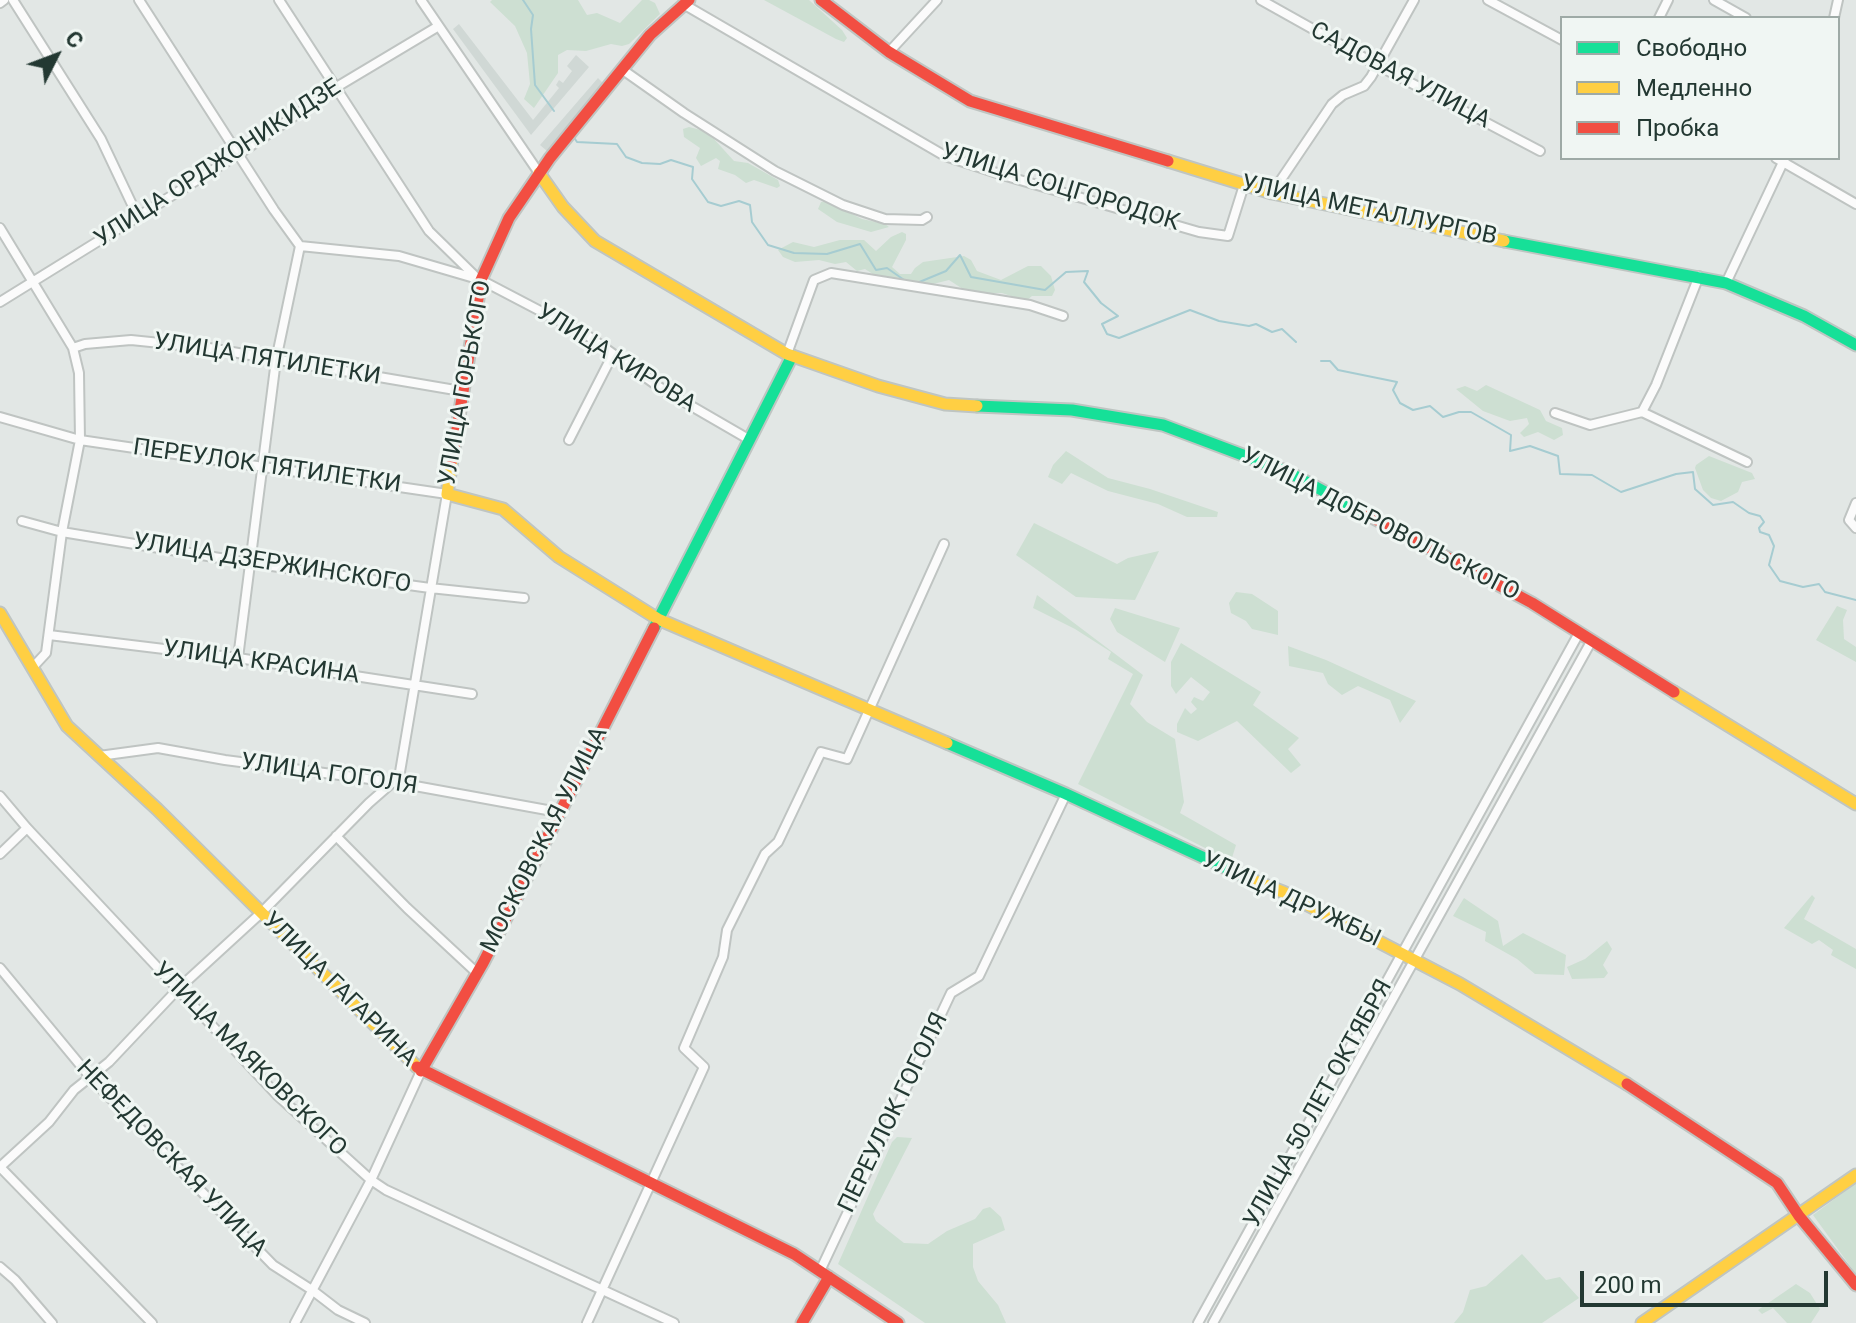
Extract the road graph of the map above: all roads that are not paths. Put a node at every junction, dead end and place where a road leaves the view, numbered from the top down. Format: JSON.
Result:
{"nodes":[{"id":1,"x":13,"y":0,"type":"edge"},
{"id":2,"x":139,"y":0,"type":"edge"},
{"id":3,"x":279,"y":0,"type":"edge"},
{"id":4,"x":421,"y":0,"type":"edge"},
{"id":5,"x":821,"y":0,"type":"edge"},
{"id":6,"x":937,"y":0,"type":"edge"},
{"id":7,"x":1261,"y":0,"type":"edge"},
{"id":8,"x":1414,"y":0,"type":"edge"},
{"id":9,"x":1488,"y":0,"type":"edge"},
{"id":10,"x":1714,"y":0,"type":"edge"},
{"id":11,"x":687,"y":2,"type":"edge"},
{"id":12,"x":1742,"y":16,"type":"edge"},
{"id":13,"x":437,"y":27,"type":"junction"},
{"id":14,"x":1560,"y":39,"type":"edge"},
{"id":15,"x":889,"y":52,"type":"junction"},
{"id":16,"x":1377,"y":65,"type":"junction"},
{"id":17,"x":623,"y":70,"type":"junction"},
{"id":18,"x":335,"y":88,"type":"junction"},
{"id":19,"x":1540,"y":151,"type":"dead end"},
{"id":20,"x":239,"y":154,"type":"junction"},
{"id":21,"x":1781,"y":160,"type":"edge"},
{"id":22,"x":1783,"y":160,"type":"edge"},
{"id":23,"x":539,"y":173,"type":"junction"},
{"id":24,"x":1244,"y":185,"type":"junction"},
{"id":25,"x":1272,"y":193,"type":"junction"},
{"id":26,"x":1856,"y":204,"type":"edge"},
{"id":27,"x":137,"y":215,"type":"junction"},
{"id":28,"x":927,"y":217,"type":"dead end"},
{"id":29,"x":0,"y":228,"type":"edge"},
{"id":30,"x":300,"y":246,"type":"junction"},
{"id":31,"x":1699,"y":276,"type":"junction"},
{"id":32,"x":481,"y":280,"type":"junction"},
{"id":33,"x":33,"y":282,"type":"junction"},
{"id":34,"x":1726,"y":283,"type":"junction"},
{"id":35,"x":0,"y":302,"type":"edge"},
{"id":36,"x":1063,"y":316,"type":"dead end"},
{"id":37,"x":1856,"y":345,"type":"edge"},
{"id":38,"x":73,"y":348,"type":"junction"},
{"id":39,"x":613,"y":354,"type":"junction"},
{"id":40,"x":790,"y":355,"type":"junction"},
{"id":41,"x":276,"y":360,"type":"junction"},
{"id":42,"x":461,"y":391,"type":"junction"},
{"id":43,"x":1642,"y":412,"type":"junction"},
{"id":44,"x":1555,"y":413,"type":"dead end"},
{"id":45,"x":0,"y":417,"type":"edge"},
{"id":46,"x":80,"y":440,"type":"junction"},
{"id":47,"x":569,"y":440,"type":"dead end"},
{"id":48,"x":750,"y":440,"type":"junction"},
{"id":49,"x":1747,"y":462,"type":"dead end"},
{"id":50,"x":263,"y":467,"type":"junction"},
{"id":51,"x":447,"y":494,"type":"junction"},
{"id":52,"x":1856,"y":503,"type":"edge"},
{"id":53,"x":22,"y":521,"type":"dead end"},
{"id":54,"x":1856,"y":528,"type":"edge"},
{"id":55,"x":62,"y":532,"type":"junction"},
{"id":56,"x":944,"y":544,"type":"dead end"},
{"id":57,"x":250,"y":563,"type":"junction"},
{"id":58,"x":430,"y":588,"type":"junction"},
{"id":59,"x":524,"y":598,"type":"dead end"},
{"id":60,"x":0,"y":613,"type":"edge"},
{"id":61,"x":658,"y":619,"type":"junction"},
{"id":62,"x":1579,"y":633,"type":"junction"},
{"id":63,"x":49,"y":635,"type":"junction"},
{"id":64,"x":1592,"y":640,"type":"junction"},
{"id":65,"x":238,"y":658,"type":"junction"},
{"id":66,"x":33,"y":667,"type":"junction"},
{"id":67,"x":415,"y":685,"type":"junction"},
{"id":68,"x":472,"y":694,"type":"dead end"},
{"id":69,"x":870,"y":709,"type":"junction"},
{"id":70,"x":99,"y":756,"type":"junction"},
{"id":71,"x":393,"y":782,"type":"junction"},
{"id":72,"x":1066,"y":794,"type":"junction"},
{"id":73,"x":0,"y":796,"type":"edge"},
{"id":74,"x":1856,"y":804,"type":"edge"},
{"id":75,"x":558,"y":812,"type":"junction"},
{"id":76,"x":27,"y":828,"type":"junction"},
{"id":77,"x":336,"y":836,"type":"junction"},
{"id":78,"x":0,"y":854,"type":"edge"},
{"id":79,"x":261,"y":913,"type":"junction"},
{"id":80,"x":1403,"y":953,"type":"junction"},
{"id":81,"x":1415,"y":959,"type":"junction"},
{"id":82,"x":0,"y":968,"type":"edge"},
{"id":83,"x":477,"y":973,"type":"junction"},
{"id":84,"x":177,"y":990,"type":"junction"},
{"id":85,"x":421,"y":1071,"type":"junction"},
{"id":86,"x":91,"y":1078,"type":"junction"},
{"id":87,"x":0,"y":1167,"type":"edge"},
{"id":88,"x":1856,"y":1175,"type":"edge"},
{"id":89,"x":371,"y":1180,"type":"junction"},
{"id":90,"x":651,"y":1184,"type":"junction"},
{"id":91,"x":1799,"y":1216,"type":"junction"},
{"id":92,"x":0,"y":1267,"type":"edge"},
{"id":93,"x":824,"y":1274,"type":"junction"},
{"id":94,"x":1856,"y":1285,"type":"edge"},
{"id":95,"x":312,"y":1290,"type":"junction"},
{"id":96,"x":602,"y":1291,"type":"junction"},
{"id":97,"x":52,"y":1323,"type":"edge"},
{"id":98,"x":152,"y":1323,"type":"edge"},
{"id":99,"x":295,"y":1323,"type":"edge"},
{"id":100,"x":365,"y":1323,"type":"edge"},
{"id":101,"x":587,"y":1323,"type":"edge"},
{"id":102,"x":674,"y":1323,"type":"edge"},
{"id":103,"x":802,"y":1323,"type":"edge"},
{"id":104,"x":898,"y":1323,"type":"edge"},
{"id":105,"x":1198,"y":1323,"type":"edge"},
{"id":106,"x":1213,"y":1323,"type":"edge"},
{"id":107,"x":1642,"y":1323,"type":"edge"}],
"edges":[{"from":1,"to":27,"type":"street"},
{"from":2,"to":20,"type":"street"},
{"from":3,"to":18,"type":"street"},
{"from":4,"to":13,"type":"street"},
{"from":5,"to":15,"type":"street","name":"УЛИЦА МЕТАЛЛУРГОВ"},
{"from":6,"to":15,"type":"street"},
{"from":7,"to":16,"type":"street","name":"САДОВАЯ УЛИЦА"},
{"from":8,"to":16,"type":"street"},
{"from":9,"to":14,"type":"street"},
{"from":10,"to":12,"type":"street"},
{"from":11,"to":17,"type":"street","name":"УЛИЦА ГОРЬКОГО"},
{"from":11,"to":24,"type":"street","name":"УЛИЦА СОЦГОРОДОК"},
{"from":13,"to":18,"type":"street","name":"УЛИЦА ОРДЖОНИКИДЗЕ"},
{"from":13,"to":23,"type":"street"},
{"from":15,"to":24,"type":"street","name":"УЛИЦА МЕТАЛЛУРГОВ"},
{"from":16,"to":19,"type":"street","name":"САДОВАЯ УЛИЦА"},
{"from":16,"to":25,"type":"street"},
{"from":17,"to":23,"type":"street","name":"УЛИЦА ГОРЬКОГО"},
{"from":17,"to":28,"type":"street"},
{"from":18,"to":20,"type":"street","name":"УЛИЦА ОРДЖОНИКИДЗЕ"},
{"from":18,"to":32,"type":"street"},
{"from":20,"to":27,"type":"street","name":"УЛИЦА ОРДЖОНИКИДЗЕ"},
{"from":20,"to":30,"type":"street"},
{"from":21,"to":34,"type":"street"},
{"from":22,"to":26,"type":"street"},
{"from":23,"to":32,"type":"street","name":"УЛИЦА ГОРЬКОГО"},
{"from":23,"to":40,"type":"street","name":"УЛИЦА ДОБРОВОЛЬСКОГО"},
{"from":24,"to":25,"type":"street","name":"УЛИЦА МЕТАЛЛУРГОВ"},
{"from":25,"to":31,"type":"street","name":"УЛИЦА МЕТАЛЛУРГОВ"},
{"from":27,"to":33,"type":"street","name":"УЛИЦА ОРДЖОНИКИДЗЕ"},
{"from":29,"to":33,"type":"street"},
{"from":30,"to":32,"type":"street"},
{"from":30,"to":41,"type":"street"},
{"from":31,"to":34,"type":"street","name":"УЛИЦА МЕТАЛЛУРГОВ"},
{"from":31,"to":43,"type":"street"},
{"from":32,"to":39,"type":"street","name":"УЛИЦА КИРОВА"},
{"from":32,"to":42,"type":"street","name":"УЛИЦА ГОРЬКОГО"},
{"from":33,"to":35,"type":"street","name":"УЛИЦА ОРДЖОНИКИДЗЕ"},
{"from":33,"to":38,"type":"street"},
{"from":34,"to":37,"type":"street","name":"УЛИЦА МЕТАЛЛУРГОВ"},
{"from":36,"to":40,"type":"street"},
{"from":38,"to":41,"type":"street","name":"УЛИЦА ПЯТИЛЕТКИ"},
{"from":38,"to":46,"type":"street"},
{"from":39,"to":47,"type":"street"},
{"from":39,"to":48,"type":"street","name":"УЛИЦА КИРОВА"},
{"from":40,"to":48,"type":"street","name":"МОСКОВСКАЯ УЛИЦА"},
{"from":40,"to":62,"type":"street","name":"УЛИЦА ДОБРОВОЛЬСКОГО"},
{"from":41,"to":42,"type":"street","name":"УЛИЦА ПЯТИЛЕТКИ"},
{"from":41,"to":50,"type":"street"},
{"from":42,"to":51,"type":"street","name":"УЛИЦА ГОРЬКОГО"},
{"from":43,"to":44,"type":"street"},
{"from":43,"to":49,"type":"street"},
{"from":45,"to":46,"type":"street","name":"ПЕРЕУЛОК ПЯТИЛЕТКИ"},
{"from":46,"to":50,"type":"street","name":"ПЕРЕУЛОК ПЯТИЛЕТКИ"},
{"from":46,"to":55,"type":"street"},
{"from":48,"to":61,"type":"street","name":"МОСКОВСКАЯ УЛИЦА"},
{"from":50,"to":51,"type":"street","name":"ПЕРЕУЛОК ПЯТИЛЕТКИ"},
{"from":50,"to":57,"type":"street"},
{"from":51,"to":58,"type":"street","name":"УЛИЦА ГОРЬКОГО"},
{"from":51,"to":61,"type":"street","name":"ПЕРЕУЛОК ПЯТИЛЕТКИ"},
{"from":52,"to":54,"type":"street"},
{"from":53,"to":55,"type":"street","name":"УЛИЦА ДЗЕРЖИНСКОГО"},
{"from":55,"to":57,"type":"street","name":"УЛИЦА ДЗЕРЖИНСКОГО"},
{"from":55,"to":63,"type":"street"},
{"from":56,"to":69,"type":"street"},
{"from":57,"to":58,"type":"street","name":"УЛИЦА ДЗЕРЖИНСКОГО"},
{"from":57,"to":65,"type":"street"},
{"from":58,"to":59,"type":"street","name":"УЛИЦА ДЗЕРЖИНСКОГО"},
{"from":58,"to":67,"type":"street","name":"УЛИЦА ГОРЬКОГО"},
{"from":60,"to":66,"type":"street","name":"УЛИЦА ГАГАРИНА"},
{"from":61,"to":69,"type":"street","name":"УЛИЦА ДРУЖБЫ"},
{"from":61,"to":75,"type":"street","name":"МОСКОВСКАЯ УЛИЦА"},
{"from":62,"to":64,"type":"street","name":"УЛИЦА ДОБРОВОЛЬСКОГО"},
{"from":62,"to":80,"type":"street","name":"УЛИЦА 50 ЛЕТ ОКТЯБРЯ"},
{"from":63,"to":65,"type":"street","name":"УЛИЦА КРАСИНА"},
{"from":63,"to":66,"type":"street"},
{"from":64,"to":74,"type":"street","name":"УЛИЦА ДОБРОВОЛЬСКОГО"},
{"from":64,"to":81,"type":"street","name":"УЛИЦА 50 ЛЕТ ОКТЯБРЯ"},
{"from":65,"to":67,"type":"street","name":"УЛИЦА КРАСИНА"},
{"from":66,"to":70,"type":"street","name":"УЛИЦА ГАГАРИНА"},
{"from":67,"to":68,"type":"street","name":"УЛИЦА КРАСИНА"},
{"from":67,"to":71,"type":"street","name":"УЛИЦА ГОРЬКОГО"},
{"from":69,"to":72,"type":"street","name":"УЛИЦА ДРУЖБЫ"},
{"from":69,"to":90,"type":"street"},
{"from":70,"to":71,"type":"street","name":"УЛИЦА ГОГОЛЯ"},
{"from":70,"to":79,"type":"street","name":"УЛИЦА ГАГАРИНА"},
{"from":71,"to":75,"type":"street","name":"УЛИЦА ГОГОЛЯ"},
{"from":71,"to":77,"type":"street"},
{"from":72,"to":80,"type":"street","name":"УЛИЦА ДРУЖБЫ"},
{"from":72,"to":93,"type":"street","name":"ПЕРЕУЛОК ГОГОЛЯ"},
{"from":73,"to":76,"type":"street","name":"УЛИЦА МАЯКОВСКОГО"},
{"from":75,"to":83,"type":"street","name":"МОСКОВСКАЯ УЛИЦА"},
{"from":76,"to":78,"type":"street"},
{"from":76,"to":84,"type":"street","name":"УЛИЦА МАЯКОВСКОГО"},
{"from":77,"to":79,"type":"street"},
{"from":77,"to":83,"type":"street"},
{"from":79,"to":84,"type":"street"},
{"from":79,"to":85,"type":"street","name":"УЛИЦА ГАГАРИНА"},
{"from":80,"to":81,"type":"street","name":"УЛИЦА ДРУЖБЫ"},
{"from":80,"to":105,"type":"street","name":"УЛИЦА 50 ЛЕТ ОКТЯБРЯ"},
{"from":81,"to":91,"type":"street","name":"УЛИЦА ДРУЖБЫ"},
{"from":81,"to":106,"type":"street","name":"УЛИЦА 50 ЛЕТ ОКТЯБРЯ"},
{"from":82,"to":86,"type":"street","name":"НЕФЕДОВСКАЯ УЛИЦА"},
{"from":83,"to":85,"type":"street","name":"МОСКОВСКАЯ УЛИЦА"},
{"from":84,"to":86,"type":"street"},
{"from":84,"to":89,"type":"street","name":"УЛИЦА МАЯКОВСКОГО"},
{"from":85,"to":89,"type":"street","name":"МОСКОВСКАЯ УЛИЦА"},
{"from":85,"to":90,"type":"street","name":"УЛИЦА ГАГАРИНА"},
{"from":86,"to":87,"type":"street"},
{"from":86,"to":95,"type":"street","name":"НЕФЕДОВСКАЯ УЛИЦА"},
{"from":87,"to":98,"type":"street"},
{"from":88,"to":91,"type":"street"},
{"from":89,"to":95,"type":"street","name":"МОСКОВСКАЯ УЛИЦА"},
{"from":89,"to":96,"type":"street","name":"УЛИЦА МАЯКОВСКОГО"},
{"from":90,"to":93,"type":"street","name":"УЛИЦА ГАГАРИНА"},
{"from":90,"to":96,"type":"street"},
{"from":91,"to":94,"type":"street","name":"УЛИЦА ДРУЖБЫ"},
{"from":91,"to":107,"type":"street"},
{"from":92,"to":97,"type":"street"},
{"from":93,"to":103,"type":"street"},
{"from":93,"to":104,"type":"street","name":"УЛИЦА ГАГАРИНА"},
{"from":95,"to":99,"type":"street","name":"МОСКОВСКАЯ УЛИЦА"},
{"from":95,"to":100,"type":"street","name":"НЕФЕДОВСКАЯ УЛИЦА"},
{"from":96,"to":101,"type":"street"},
{"from":96,"to":102,"type":"street","name":"УЛИЦА МАЯКОВСКОГО"}]}
